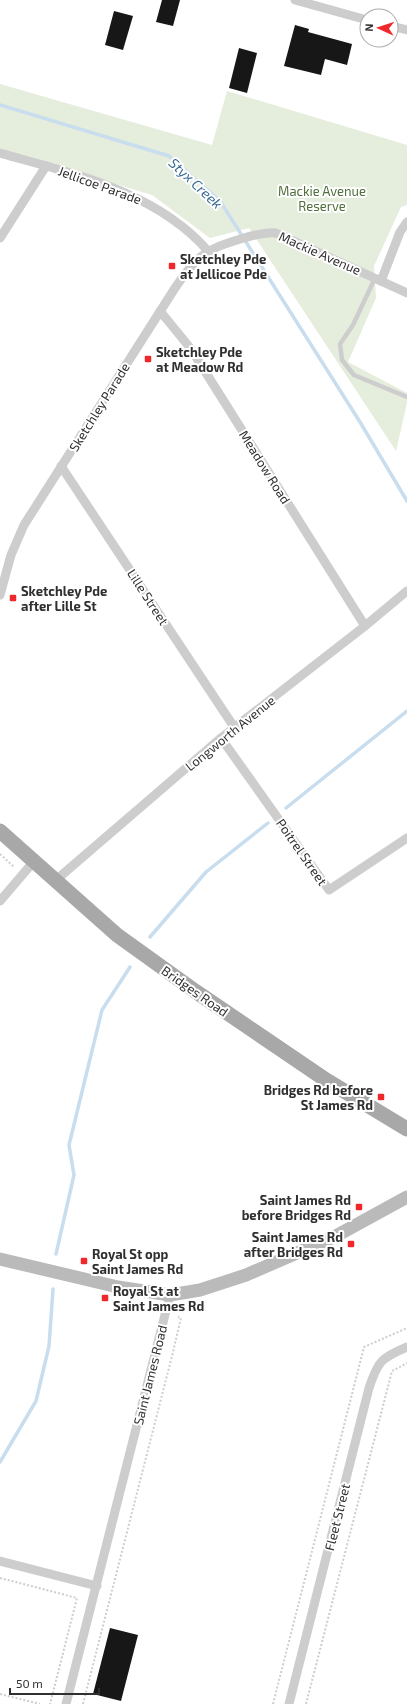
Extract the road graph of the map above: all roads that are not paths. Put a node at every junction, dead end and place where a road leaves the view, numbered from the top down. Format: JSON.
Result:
{"nodes":[{"id":1,"x":295,"y":0,"type":"edge"},
{"id":2,"x":359,"y":18,"type":"edge"},
{"id":3,"x":0,"y":152,"type":"edge"},
{"id":4,"x":46,"y":166,"type":"junction"},
{"id":5,"x":407,"y":222,"type":"edge"},
{"id":6,"x":0,"y":238,"type":"edge"},
{"id":7,"x":230,"y":243,"type":"joint"},
{"id":8,"x":208,"y":251,"type":"junction"},
{"id":9,"x":378,"y":280,"type":"junction"},
{"id":10,"x":407,"y":293,"type":"edge"},
{"id":11,"x":160,"y":311,"type":"junction"},
{"id":12,"x":407,"y":397,"type":"edge"},
{"id":13,"x":62,"y":466,"type":"junction"},
{"id":14,"x":407,"y":591,"type":"edge"},
{"id":15,"x":0,"y":595,"type":"edge"},
{"id":16,"x":365,"y":626,"type":"junction"},
{"id":17,"x":234,"y":727,"type":"junction"},
{"id":18,"x":221,"y":738,"type":"junction"},
{"id":19,"x":0,"y":831,"type":"edge"},
{"id":20,"x":407,"y":838,"type":"edge"},
{"id":21,"x":34,"y":860,"type":"junction"},
{"id":22,"x":56,"y":880,"type":"junction"},
{"id":23,"x":0,"y":901,"type":"edge"},
{"id":24,"x":407,"y":1129,"type":"edge"},
{"id":25,"x":407,"y":1196,"type":"edge"},
{"id":26,"x":0,"y":1259,"type":"edge"},
{"id":27,"x":170,"y":1295,"type":"junction"},
{"id":28,"x":407,"y":1347,"type":"edge"},
{"id":29,"x":0,"y":1561,"type":"edge"},
{"id":30,"x":97,"y":1586,"type":"junction"},
{"id":31,"x":66,"y":1704,"type":"edge"},
{"id":32,"x":290,"y":1704,"type":"edge"}],
"edges":[{"from":1,"to":2,"type":"street"},
{"from":3,"to":4,"type":"street","name":"Jellicoe Parade"},
{"from":4,"to":6,"type":"street"},
{"from":4,"to":8,"type":"street","name":"Jellicoe Parade"},
{"from":5,"to":9,"type":"street"},
{"from":7,"to":8,"type":"street","name":"Sketchley Parade"},
{"from":7,"to":9,"type":"street","name":"Mackie Avenue"},
{"from":8,"to":11,"type":"street","name":"Sketchley Parade"},
{"from":9,"to":10,"type":"street","name":"Mackie Avenue"},
{"from":9,"to":12,"type":"lane"},
{"from":11,"to":13,"type":"street","name":"Sketchley Parade"},
{"from":11,"to":16,"type":"street","name":"Meadow Road"},
{"from":13,"to":15,"type":"street","name":"Sketchley Parade"},
{"from":13,"to":17,"type":"street","name":"Lille Street"},
{"from":14,"to":16,"type":"street","name":"Longworth Avenue"},
{"from":16,"to":17,"type":"street","name":"Longworth Avenue"},
{"from":17,"to":18,"type":"street","name":"Longworth Avenue"},
{"from":18,"to":20,"type":"street","name":"Poitrel Street"},
{"from":18,"to":22,"type":"street","name":"Longworth Avenue"},
{"from":19,"to":21,"type":"main road","name":"Bridges Road"},
{"from":21,"to":22,"type":"main road","name":"Bridges Road"},
{"from":21,"to":23,"type":"street"},
{"from":22,"to":24,"type":"main road","name":"Bridges Road"},
{"from":25,"to":27,"type":"main road"},
{"from":26,"to":27,"type":"main road"},
{"from":27,"to":30,"type":"street","name":"Saint James Road"},
{"from":28,"to":32,"type":"street","name":"Fleet Street"},
{"from":29,"to":30,"type":"street"},
{"from":30,"to":31,"type":"street","name":"Saint James Road"}]}
